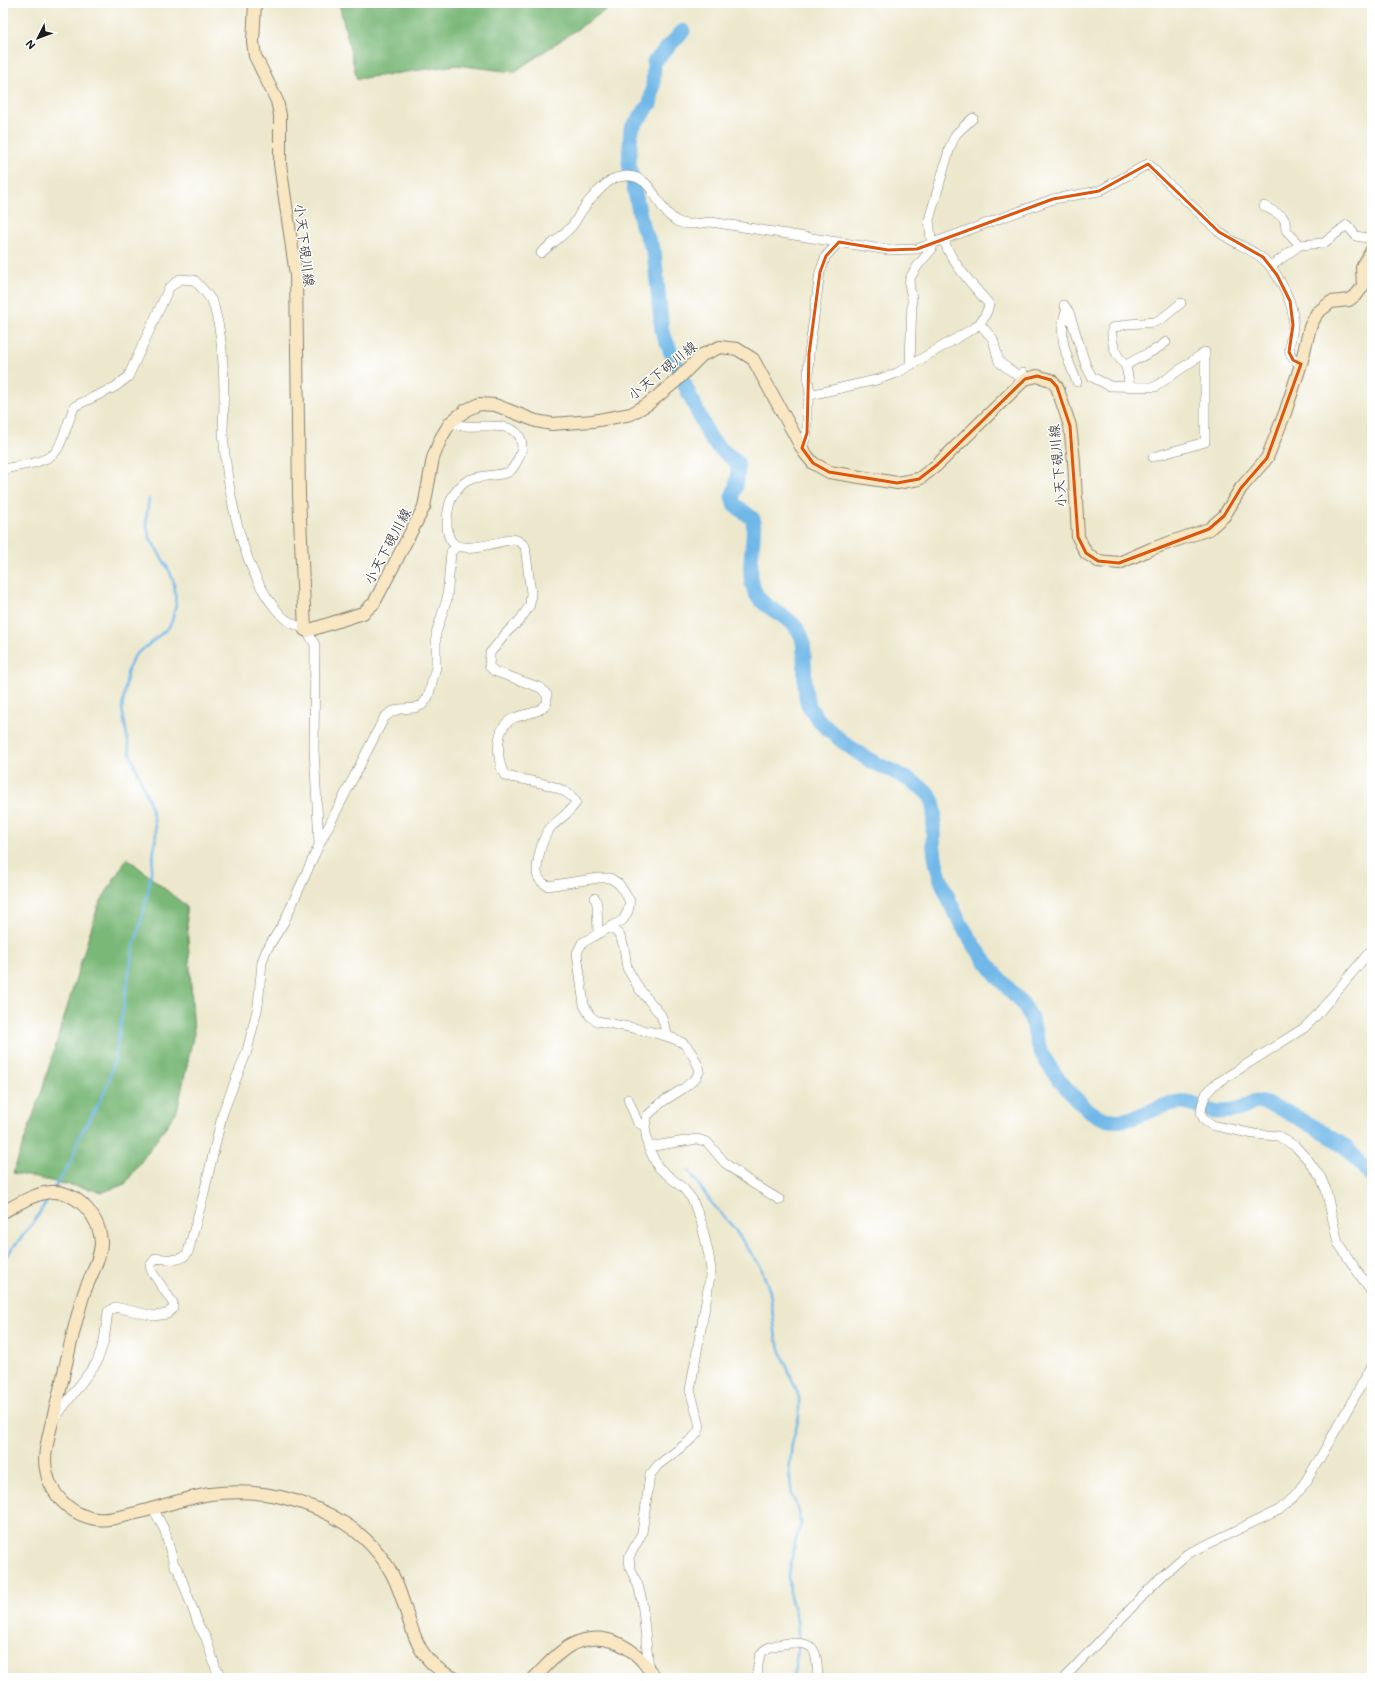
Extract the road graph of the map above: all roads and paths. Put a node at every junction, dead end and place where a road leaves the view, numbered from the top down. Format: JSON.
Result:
{"nodes":[{"id":1,"x":255,"y":3,"type":"edge"},
{"id":2,"x":973,"y":118,"type":"dead end"},
{"id":3,"x":1264,"y":206,"type":"dead end"},
{"id":4,"x":944,"y":239,"type":"junction"},
{"id":5,"x":1372,"y":239,"type":"edge"},
{"id":6,"x":839,"y":242,"type":"junction"},
{"id":7,"x":932,"y":243,"type":"junction"},
{"id":8,"x":1300,"y":245,"type":"junction"},
{"id":9,"x":1372,"y":250,"type":"edge"},
{"id":10,"x":541,"y":252,"type":"dead end"},
{"id":11,"x":1271,"y":266,"type":"junction"},
{"id":12,"x":1181,"y":303,"type":"dead end"},
{"id":13,"x":980,"y":324,"type":"junction"},
{"id":14,"x":1166,"y":342,"type":"dead end"},
{"id":15,"x":1301,"y":364,"type":"junction"},
{"id":16,"x":910,"y":365,"type":"junction"},
{"id":17,"x":1126,"y":366,"type":"junction"},
{"id":18,"x":1023,"y":373,"type":"dead end"},
{"id":19,"x":1077,"y":382,"type":"dead end"},
{"id":20,"x":1126,"y":387,"type":"junction"},
{"id":21,"x":810,"y":395,"type":"junction"},
{"id":22,"x":450,"y":423,"type":"junction"},
{"id":23,"x":802,"y":448,"type":"junction"},
{"id":24,"x":1153,"y":457,"type":"dead end"},
{"id":25,"x":3,"y":469,"type":"edge"},
{"id":26,"x":457,"y":546,"type":"junction"},
{"id":27,"x":306,"y":630,"type":"junction"},
{"id":28,"x":319,"y":845,"type":"junction"},
{"id":29,"x":594,"y":898,"type":"dead end"},
{"id":30,"x":611,"y":926,"type":"junction"},
{"id":31,"x":598,"y":934,"type":"junction"},
{"id":32,"x":1372,"y":949,"type":"edge"},
{"id":33,"x":668,"y":1037,"type":"junction"},
{"id":34,"x":628,"y":1099,"type":"dead end"},
{"id":35,"x":645,"y":1126,"type":"junction"},
{"id":36,"x":648,"y":1147,"type":"junction"},
{"id":37,"x":780,"y":1200,"type":"dead end"},
{"id":38,"x":3,"y":1212,"type":"edge"},
{"id":39,"x":1372,"y":1293,"type":"edge"},
{"id":40,"x":1372,"y":1366,"type":"edge"},
{"id":41,"x":53,"y":1420,"type":"junction"},
{"id":42,"x":153,"y":1508,"type":"junction"},
{"id":43,"x":652,"y":1674,"type":"edge"},
{"id":44,"x":225,"y":1678,"type":"edge"},
{"id":45,"x":454,"y":1678,"type":"edge"},
{"id":46,"x":534,"y":1678,"type":"edge"},
{"id":47,"x":757,"y":1678,"type":"edge"},
{"id":48,"x":818,"y":1678,"type":"edge"},
{"id":49,"x":1064,"y":1678,"type":"edge"}],
"edges":[{"from":1,"to":27,"type":"main road","name":"小天下硯川線"},
{"from":2,"to":7,"type":"street"},
{"from":3,"to":8,"type":"street"},
{"from":4,"to":7,"type":"street"},
{"from":4,"to":11,"type":"street"},
{"from":4,"to":13,"type":"street"},
{"from":5,"to":8,"type":"street"},
{"from":6,"to":7,"type":"street"},
{"from":6,"to":10,"type":"street"},
{"from":6,"to":21,"type":"street"},
{"from":7,"to":16,"type":"street"},
{"from":8,"to":11,"type":"street"},
{"from":9,"to":15,"type":"main road","name":"小天下硯川線"},
{"from":11,"to":15,"type":"street"},
{"from":12,"to":17,"type":"street"},
{"from":13,"to":16,"type":"street"},
{"from":13,"to":18,"type":"street"},
{"from":14,"to":17,"type":"street"},
{"from":15,"to":23,"type":"main road","name":"小天下硯川線"},
{"from":16,"to":21,"type":"street"},
{"from":17,"to":20,"type":"street"},
{"from":19,"to":20,"type":"street"},
{"from":20,"to":24,"type":"street"},
{"from":21,"to":23,"type":"street"},
{"from":22,"to":23,"type":"main road","name":"小天下硯川線"},
{"from":22,"to":26,"type":"street"},
{"from":22,"to":27,"type":"main road","name":"小天下硯川線"},
{"from":25,"to":27,"type":"street"},
{"from":26,"to":28,"type":"street"},
{"from":26,"to":30,"type":"street"},
{"from":27,"to":28,"type":"street"},
{"from":28,"to":41,"type":"street"},
{"from":29,"to":31,"type":"street"},
{"from":30,"to":31,"type":"street"},
{"from":30,"to":33,"type":"street"},
{"from":31,"to":33,"type":"street"},
{"from":32,"to":39,"type":"street"},
{"from":33,"to":35,"type":"street"},
{"from":34,"to":35,"type":"street"},
{"from":35,"to":36,"type":"street"},
{"from":36,"to":37,"type":"street"},
{"from":36,"to":43,"type":"street"},
{"from":38,"to":41,"type":"main road"},
{"from":40,"to":49,"type":"street"},
{"from":41,"to":42,"type":"main road"},
{"from":42,"to":44,"type":"street"},
{"from":42,"to":45,"type":"main road"},
{"from":43,"to":46,"type":"main road"},
{"from":47,"to":48,"type":"street"}]}
